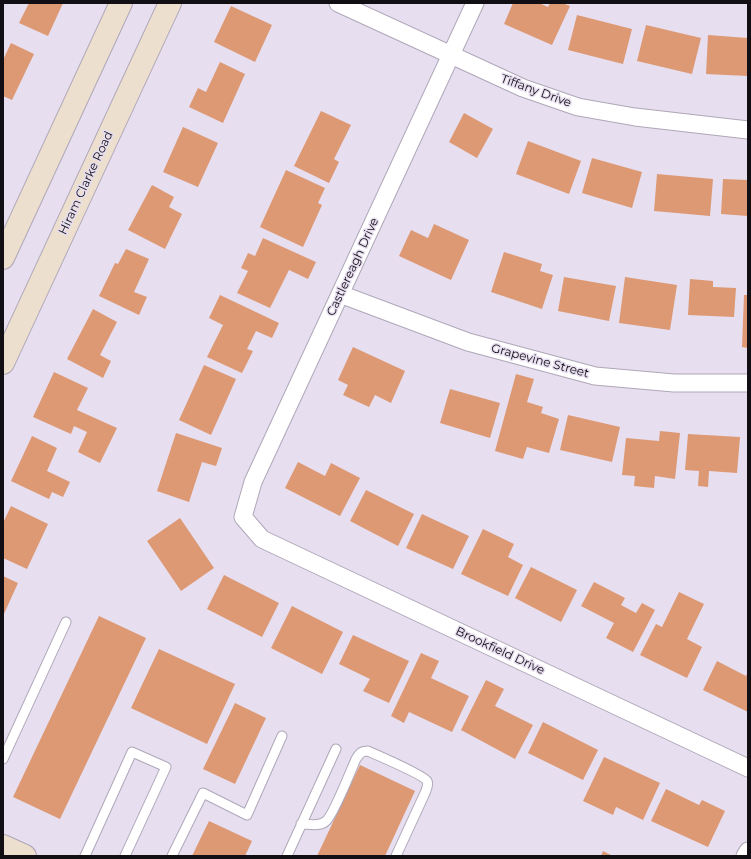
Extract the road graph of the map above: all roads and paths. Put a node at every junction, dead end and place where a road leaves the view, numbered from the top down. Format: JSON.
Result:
{"nodes":[{"id":1,"x":121,"y":3,"type":"edge"},
{"id":2,"x":170,"y":3,"type":"edge"},
{"id":3,"x":338,"y":3,"type":"edge"},
{"id":4,"x":475,"y":3,"type":"edge"},
{"id":5,"x":451,"y":56,"type":"junction"},
{"id":6,"x":748,"y":130,"type":"edge"},
{"id":7,"x":3,"y":258,"type":"edge"},
{"id":8,"x":340,"y":294,"type":"junction"},
{"id":9,"x":3,"y":363,"type":"edge"},
{"id":10,"x":748,"y":383,"type":"edge"},
{"id":11,"x":254,"y":530,"type":"joint"},
{"id":12,"x":66,"y":622,"type":"dead end"},
{"id":13,"x":282,"y":736,"type":"dead end"},
{"id":14,"x":336,"y":749,"type":"dead end"},
{"id":15,"x":3,"y":759,"type":"edge"},
{"id":16,"x":748,"y":768,"type":"edge"},
{"id":17,"x":301,"y":824,"type":"junction"},
{"id":18,"x":3,"y":846,"type":"edge"},
{"id":19,"x":748,"y":851,"type":"edge"},
{"id":20,"x":25,"y":856,"type":"edge"},
{"id":21,"x":85,"y":856,"type":"edge"},
{"id":22,"x":125,"y":856,"type":"edge"},
{"id":23,"x":172,"y":856,"type":"edge"},
{"id":24,"x":287,"y":856,"type":"edge"},
{"id":25,"x":396,"y":856,"type":"edge"},
{"id":26,"x":745,"y":856,"type":"edge"}],
"edges":[{"from":1,"to":7,"type":"main road"},
{"from":2,"to":9,"type":"main road","name":"Hiram Clarke Road"},
{"from":3,"to":5,"type":"street","name":"Tiffany Drive"},
{"from":4,"to":5,"type":"street","name":"Castlereagh Drive"},
{"from":5,"to":6,"type":"street","name":"Tiffany Drive"},
{"from":5,"to":8,"type":"street","name":"Castlereagh Drive"},
{"from":8,"to":10,"type":"street","name":"Grapevine Street"},
{"from":8,"to":11,"type":"street","name":"Castlereagh Drive"},
{"from":11,"to":16,"type":"street","name":"Brookfield Drive"},
{"from":12,"to":15,"type":"lane"},
{"from":13,"to":23,"type":"lane"},
{"from":14,"to":17,"type":"lane"},
{"from":17,"to":24,"type":"lane"},
{"from":17,"to":25,"type":"lane"},
{"from":18,"to":20,"type":"main road"},
{"from":19,"to":26,"type":"street"},
{"from":21,"to":22,"type":"lane"}]}
